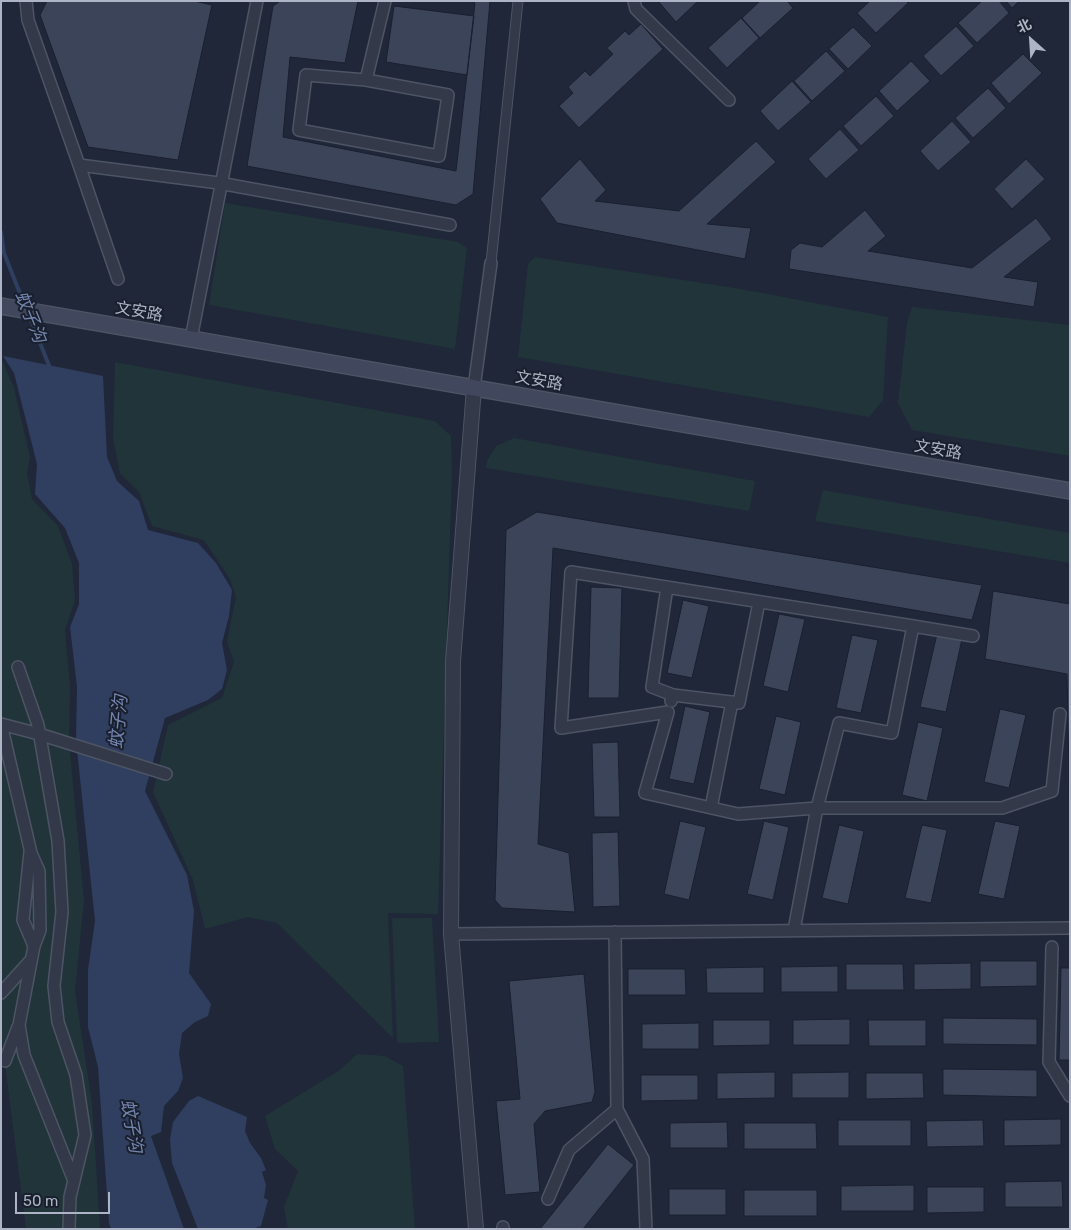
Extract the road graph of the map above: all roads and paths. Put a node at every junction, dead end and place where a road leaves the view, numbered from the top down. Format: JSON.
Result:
{"nodes":[{"id":1,"x":26,"y":1,"type":"edge"},
{"id":2,"x":256,"y":1,"type":"edge"},
{"id":3,"x":385,"y":1,"type":"edge"},
{"id":4,"x":518,"y":1,"type":"edge"},
{"id":5,"x":634,"y":1,"type":"edge"},
{"id":6,"x":366,"y":80,"type":"junction"},
{"id":7,"x":729,"y":100,"type":"dead end"},
{"id":8,"x":79,"y":165,"type":"junction"},
{"id":9,"x":220,"y":183,"type":"junction"},
{"id":10,"x":450,"y":225,"type":"dead end"},
{"id":11,"x":492,"y":263,"type":"joint"},
{"id":12,"x":118,"y":279,"type":"dead end"},
{"id":13,"x":1,"y":306,"type":"edge"},
{"id":14,"x":191,"y":339,"type":"junction"},
{"id":15,"x":474,"y":388,"type":"junction"},
{"id":16,"x":1070,"y":491,"type":"edge"},
{"id":17,"x":667,"y":587,"type":"junction"},
{"id":18,"x":759,"y":602,"type":"junction"},
{"id":19,"x":913,"y":626,"type":"junction"},
{"id":20,"x":973,"y":636,"type":"dead end"},
{"id":21,"x":18,"y":667,"type":"dead end"},
{"id":22,"x":672,"y":695,"type":"junction"},
{"id":23,"x":732,"y":702,"type":"junction"},
{"id":24,"x":668,"y":712,"type":"junction"},
{"id":25,"x":1060,"y":714,"type":"dead end"},
{"id":26,"x":1,"y":724,"type":"edge"},
{"id":27,"x":39,"y":734,"type":"junction"},
{"id":28,"x":166,"y":774,"type":"dead end"},
{"id":29,"x":711,"y":808,"type":"junction"},
{"id":30,"x":817,"y":808,"type":"junction"},
{"id":31,"x":30,"y":850,"type":"junction"},
{"id":32,"x":1070,"y":928,"type":"edge"},
{"id":33,"x":794,"y":930,"type":"junction"},
{"id":34,"x":615,"y":932,"type":"junction"},
{"id":35,"x":451,"y":934,"type":"junction"},
{"id":36,"x":34,"y":946,"type":"junction"},
{"id":37,"x":1052,"y":947,"type":"dead end"},
{"id":38,"x":31,"y":959,"type":"junction"},
{"id":39,"x":1,"y":993,"type":"edge"},
{"id":40,"x":18,"y":1025,"type":"junction"},
{"id":41,"x":5,"y":1061,"type":"dead end"},
{"id":42,"x":1070,"y":1096,"type":"edge"},
{"id":43,"x":617,"y":1110,"type":"junction"},
{"id":44,"x":74,"y":1181,"type":"junction"},
{"id":45,"x":548,"y":1199,"type":"dead end"},
{"id":46,"x":68,"y":1229,"type":"edge"},
{"id":47,"x":476,"y":1229,"type":"edge"},
{"id":48,"x":646,"y":1229,"type":"edge"}],
"edges":[{"from":1,"to":8,"type":"street"},
{"from":2,"to":9,"type":"street"},
{"from":3,"to":6,"type":"street"},
{"from":4,"to":11,"type":"street"},
{"from":5,"to":7,"type":"street"},
{"from":6,"to":6,"type":"street"},
{"from":8,"to":9,"type":"street"},
{"from":8,"to":12,"type":"street"},
{"from":9,"to":10,"type":"street"},
{"from":9,"to":14,"type":"street"},
{"from":11,"to":15,"type":"street"},
{"from":13,"to":14,"type":"main road","name":"文安路"},
{"from":14,"to":15,"type":"main road","name":"文安路"},
{"from":15,"to":16,"type":"main road","name":"文安路"},
{"from":15,"to":35,"type":"street"},
{"from":17,"to":18,"type":"street"},
{"from":17,"to":22,"type":"street"},
{"from":17,"to":24,"type":"street"},
{"from":18,"to":19,"type":"street"},
{"from":18,"to":23,"type":"street"},
{"from":19,"to":20,"type":"street"},
{"from":19,"to":30,"type":"street"},
{"from":21,"to":27,"type":"street"},
{"from":22,"to":23,"type":"street"},
{"from":22,"to":24,"type":"street"},
{"from":23,"to":29,"type":"street"},
{"from":24,"to":29,"type":"street"},
{"from":25,"to":30,"type":"street"},
{"from":26,"to":27,"type":"street"},
{"from":26,"to":31,"type":"street"},
{"from":27,"to":28,"type":"street"},
{"from":27,"to":44,"type":"street"},
{"from":29,"to":30,"type":"street"},
{"from":30,"to":33,"type":"street"},
{"from":31,"to":36,"type":"street"},
{"from":31,"to":36,"type":"street"},
{"from":32,"to":33,"type":"street"},
{"from":33,"to":34,"type":"street"},
{"from":34,"to":35,"type":"street"},
{"from":34,"to":43,"type":"street"},
{"from":35,"to":47,"type":"street"},
{"from":36,"to":38,"type":"street"},
{"from":37,"to":42,"type":"street"},
{"from":38,"to":39,"type":"street"},
{"from":38,"to":40,"type":"street"},
{"from":40,"to":41,"type":"street"},
{"from":40,"to":44,"type":"street"},
{"from":43,"to":45,"type":"street"},
{"from":43,"to":48,"type":"street"},
{"from":44,"to":46,"type":"street"}]}
